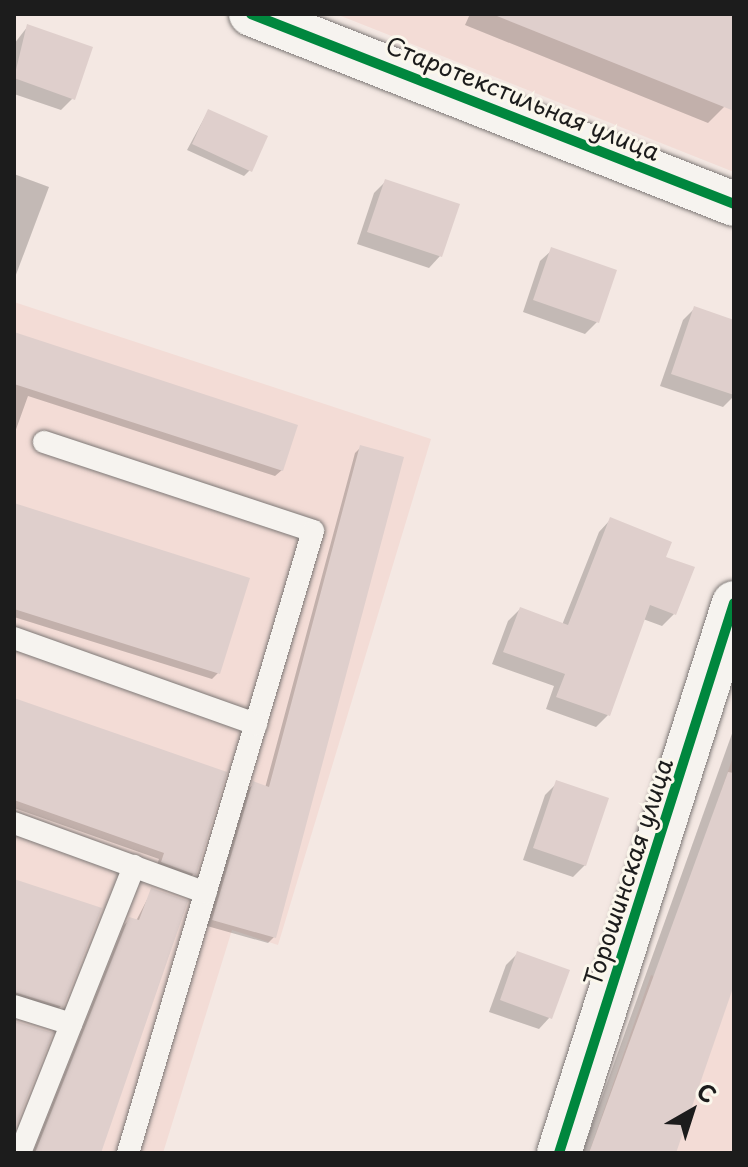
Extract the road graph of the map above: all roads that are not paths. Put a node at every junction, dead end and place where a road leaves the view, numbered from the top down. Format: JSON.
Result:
{"nodes":[{"id":1,"x":251,"y":14,"type":"edge"},
{"id":2,"x":734,"y":204,"type":"edge"},
{"id":3,"x":44,"y":442,"type":"dead end"},
{"id":4,"x":734,"y":603,"type":"edge"},
{"id":5,"x":14,"y":638,"type":"edge"},
{"id":6,"x":256,"y":724,"type":"junction"},
{"id":7,"x":14,"y":823,"type":"edge"},
{"id":8,"x":134,"y":866,"type":"junction"},
{"id":9,"x":206,"y":893,"type":"junction"},
{"id":10,"x":14,"y":1006,"type":"edge"},
{"id":11,"x":71,"y":1024,"type":"junction"},
{"id":12,"x":20,"y":1153,"type":"edge"},
{"id":13,"x":128,"y":1153,"type":"edge"},
{"id":14,"x":559,"y":1153,"type":"edge"}],
"edges":[{"from":1,"to":2,"type":"street","name":"Старотекстильная улица"},
{"from":3,"to":6,"type":"lane"},
{"from":4,"to":14,"type":"street","name":"Торошинская улица"},
{"from":5,"to":6,"type":"lane"},
{"from":6,"to":9,"type":"lane"},
{"from":7,"to":8,"type":"lane"},
{"from":8,"to":9,"type":"lane"},
{"from":8,"to":11,"type":"lane"},
{"from":9,"to":13,"type":"lane"},
{"from":10,"to":11,"type":"lane"},
{"from":11,"to":12,"type":"lane"}]}
